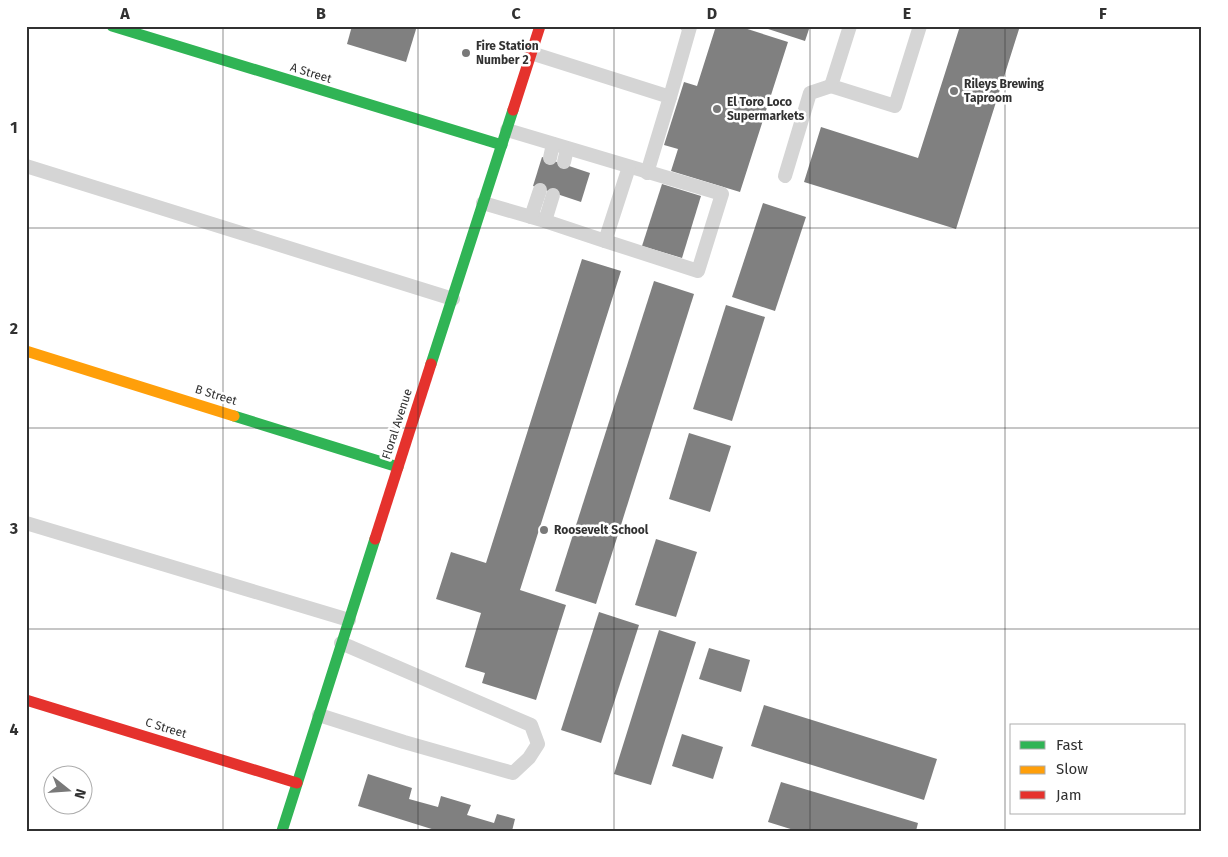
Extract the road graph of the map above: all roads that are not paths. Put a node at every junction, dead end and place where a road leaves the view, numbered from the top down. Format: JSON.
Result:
{"nodes":[{"id":1,"x":112,"y":26,"type":"edge"},
{"id":2,"x":540,"y":26,"type":"edge"},
{"id":3,"x":687,"y":26,"type":"edge"},
{"id":4,"x":850,"y":26,"type":"edge"},
{"id":5,"x":920,"y":26,"type":"edge"},
{"id":6,"x":532,"y":53,"type":"junction"},
{"id":7,"x":831,"y":86,"type":"junction"},
{"id":8,"x":670,"y":97,"type":"junction"},
{"id":9,"x":507,"y":130,"type":"junction"},
{"id":10,"x":502,"y":145,"type":"junction"},
{"id":11,"x":26,"y":166,"type":"edge"},
{"id":12,"x":629,"y":167,"type":"junction"},
{"id":13,"x":647,"y":173,"type":"junction"},
{"id":14,"x":785,"y":176,"type":"dead end"},
{"id":15,"x":540,"y":190,"type":"dead end"},
{"id":16,"x":553,"y":195,"type":"dead end"},
{"id":17,"x":483,"y":203,"type":"junction"},
{"id":18,"x":531,"y":217,"type":"junction"},
{"id":19,"x":545,"y":221,"type":"junction"},
{"id":20,"x":605,"y":241,"type":"junction"},
{"id":21,"x":453,"y":299,"type":"junction"},
{"id":22,"x":26,"y":350,"type":"edge"},
{"id":23,"x":398,"y":467,"type":"junction"},
{"id":24,"x":26,"y":523,"type":"edge"},
{"id":25,"x":349,"y":620,"type":"junction"},
{"id":26,"x":341,"y":643,"type":"junction"},
{"id":27,"x":26,"y":700,"type":"edge"},
{"id":28,"x":319,"y":715,"type":"junction"},
{"id":29,"x":298,"y":783,"type":"junction"},
{"id":30,"x":282,"y":831,"type":"edge"}],
"edges":[{"from":1,"to":10,"type":"street","name":"A Street"},
{"from":2,"to":6,"type":"street","name":"Floral Avenue"},
{"from":3,"to":8,"type":"lane"},
{"from":4,"to":7,"type":"lane"},
{"from":5,"to":7,"type":"lane"},
{"from":6,"to":8,"type":"lane"},
{"from":6,"to":9,"type":"street","name":"Floral Avenue"},
{"from":7,"to":14,"type":"lane"},
{"from":8,"to":13,"type":"lane"},
{"from":9,"to":10,"type":"street","name":"Floral Avenue"},
{"from":9,"to":12,"type":"lane"},
{"from":10,"to":17,"type":"street","name":"Floral Avenue"},
{"from":11,"to":21,"type":"lane"},
{"from":12,"to":13,"type":"lane"},
{"from":12,"to":20,"type":"lane"},
{"from":13,"to":20,"type":"lane"},
{"from":15,"to":18,"type":"lane"},
{"from":16,"to":19,"type":"lane"},
{"from":17,"to":18,"type":"lane"},
{"from":17,"to":21,"type":"street","name":"Floral Avenue"},
{"from":18,"to":19,"type":"lane"},
{"from":19,"to":20,"type":"lane"},
{"from":21,"to":23,"type":"street","name":"Floral Avenue"},
{"from":22,"to":23,"type":"street","name":"B Street"},
{"from":23,"to":25,"type":"street","name":"Floral Avenue"},
{"from":24,"to":25,"type":"lane"},
{"from":25,"to":26,"type":"street","name":"Floral Avenue"},
{"from":26,"to":28,"type":"street","name":"Floral Avenue"},
{"from":26,"to":28,"type":"lane"},
{"from":27,"to":29,"type":"street","name":"C Street"},
{"from":28,"to":29,"type":"street","name":"Floral Avenue"},
{"from":29,"to":30,"type":"street","name":"Floral Avenue"}]}
